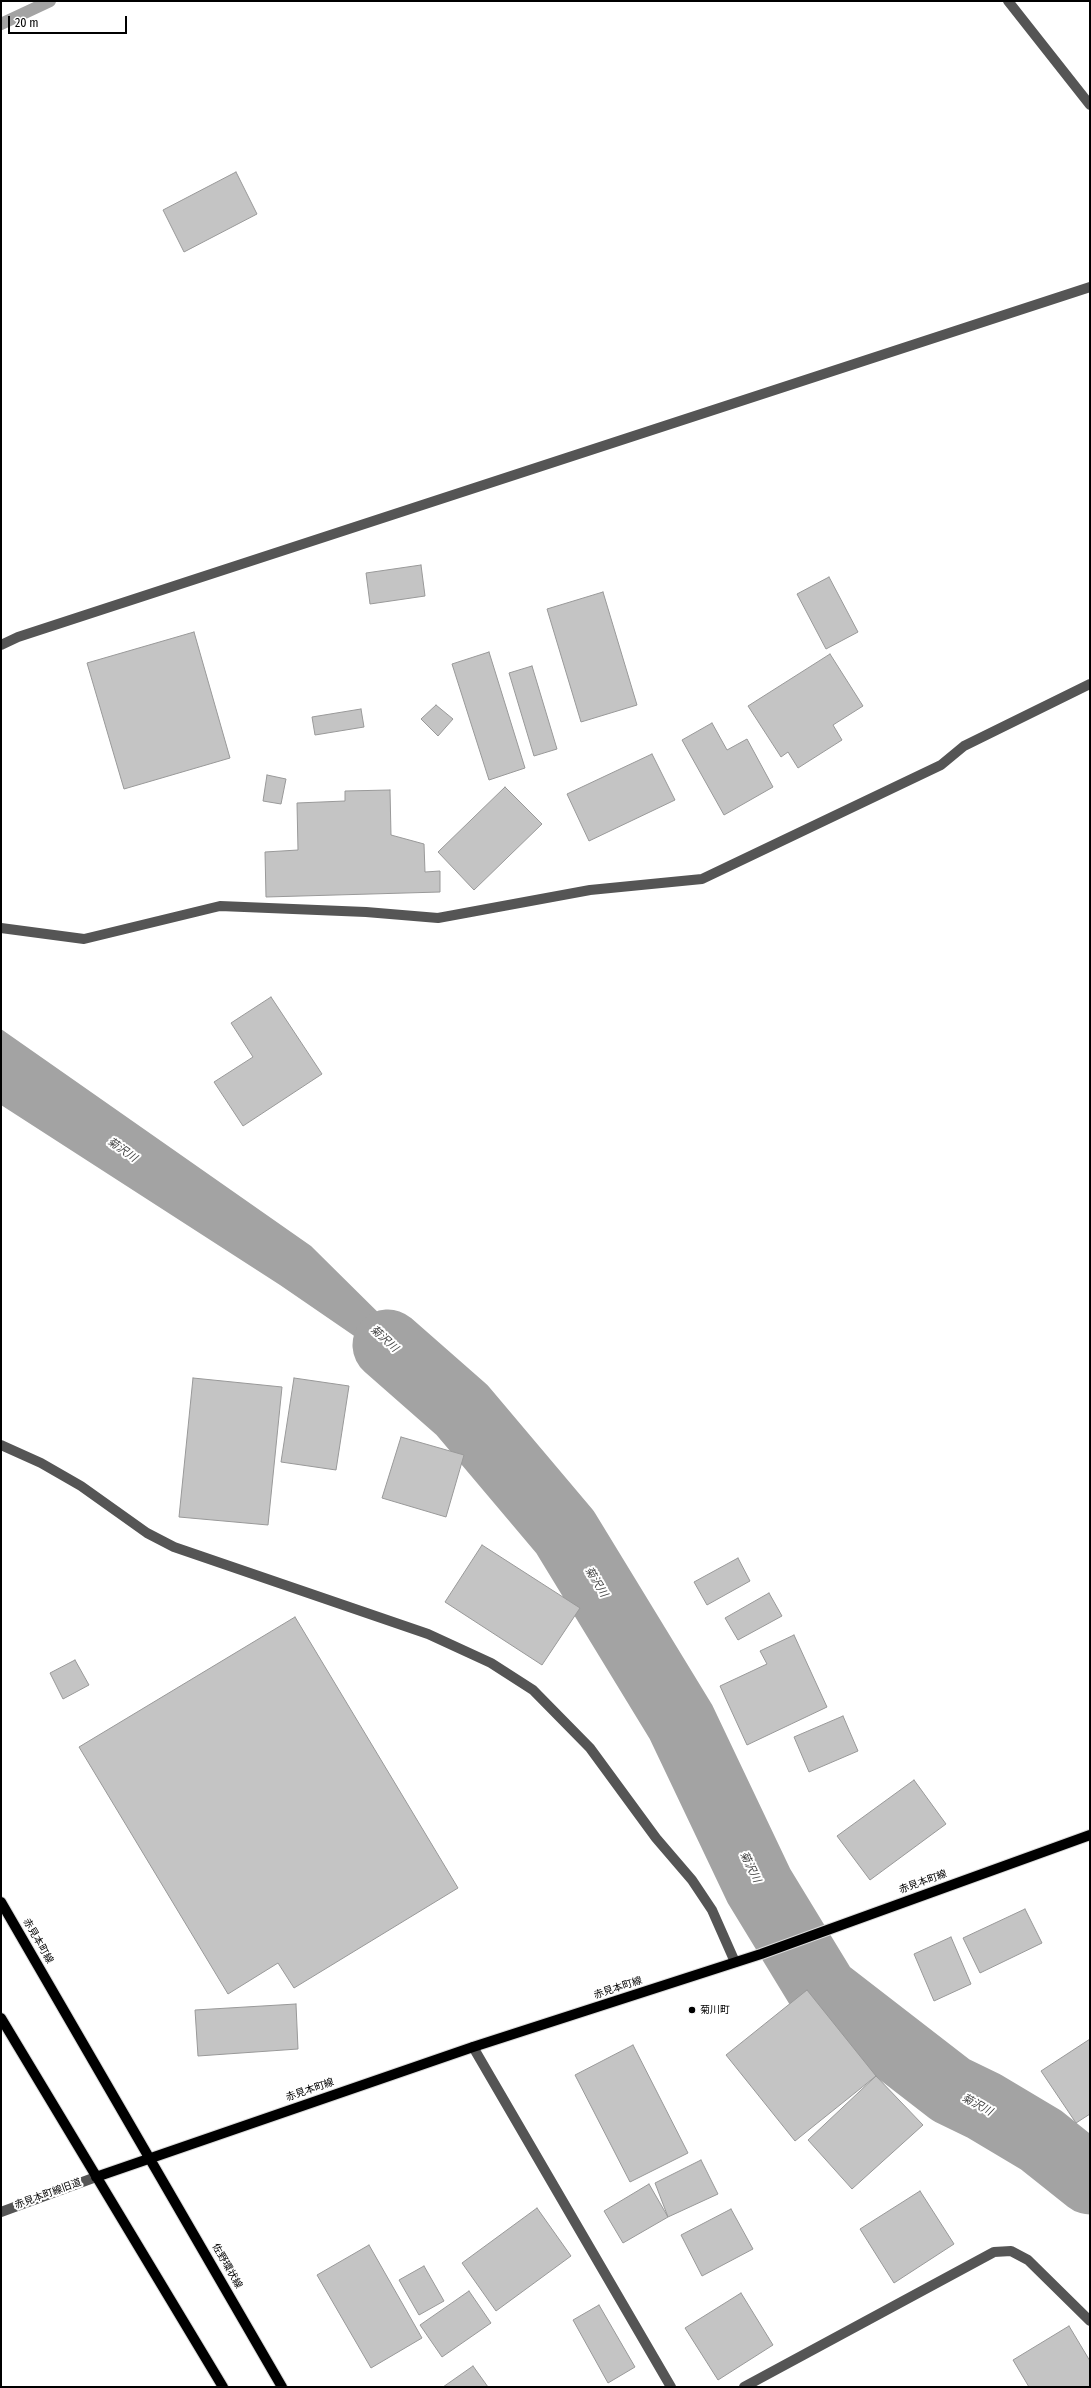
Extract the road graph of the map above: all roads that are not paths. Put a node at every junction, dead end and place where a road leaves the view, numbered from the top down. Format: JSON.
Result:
{"nodes":[{"id":1,"x":1008,"y":1,"type":"edge"},
{"id":2,"x":1090,"y":105,"type":"edge"},
{"id":3,"x":1090,"y":287,"type":"edge"},
{"id":4,"x":1,"y":645,"type":"edge"},
{"id":5,"x":1090,"y":684,"type":"edge"},
{"id":6,"x":1,"y":928,"type":"edge"},
{"id":7,"x":1,"y":1445,"type":"edge"},
{"id":8,"x":1090,"y":1835,"type":"edge"},
{"id":9,"x":1,"y":1902,"type":"edge"},
{"id":10,"x":734,"y":1962,"type":"junction"},
{"id":11,"x":1,"y":2018,"type":"edge"},
{"id":12,"x":474,"y":2047,"type":"junction"},
{"id":13,"x":151,"y":2158,"type":"junction"},
{"id":14,"x":96,"y":2177,"type":"junction"},
{"id":15,"x":1,"y":2212,"type":"edge"},
{"id":16,"x":1090,"y":2321,"type":"edge"},
{"id":17,"x":223,"y":2387,"type":"edge"},
{"id":18,"x":282,"y":2387,"type":"edge"},
{"id":19,"x":671,"y":2387,"type":"edge"},
{"id":20,"x":744,"y":2387,"type":"edge"}],
"edges":[{"from":1,"to":2,"type":"street"},
{"from":3,"to":4,"type":"street"},
{"from":5,"to":6,"type":"street"},
{"from":7,"to":10,"type":"street"},
{"from":8,"to":10,"type":"main road","name":"赤見本町線"},
{"from":9,"to":13,"type":"main road","name":"赤見本町線"},
{"from":10,"to":12,"type":"main road","name":"赤見本町線"},
{"from":11,"to":14,"type":"main road"},
{"from":12,"to":13,"type":"main road","name":"赤見本町線"},
{"from":12,"to":19,"type":"street"},
{"from":13,"to":14,"type":"main road","name":"赤見本町線"},
{"from":13,"to":18,"type":"main road","name":"佐野環状線"},
{"from":14,"to":15,"type":"street","name":"赤見本町線旧道"},
{"from":14,"to":17,"type":"main road"},
{"from":16,"to":20,"type":"street"}]}
